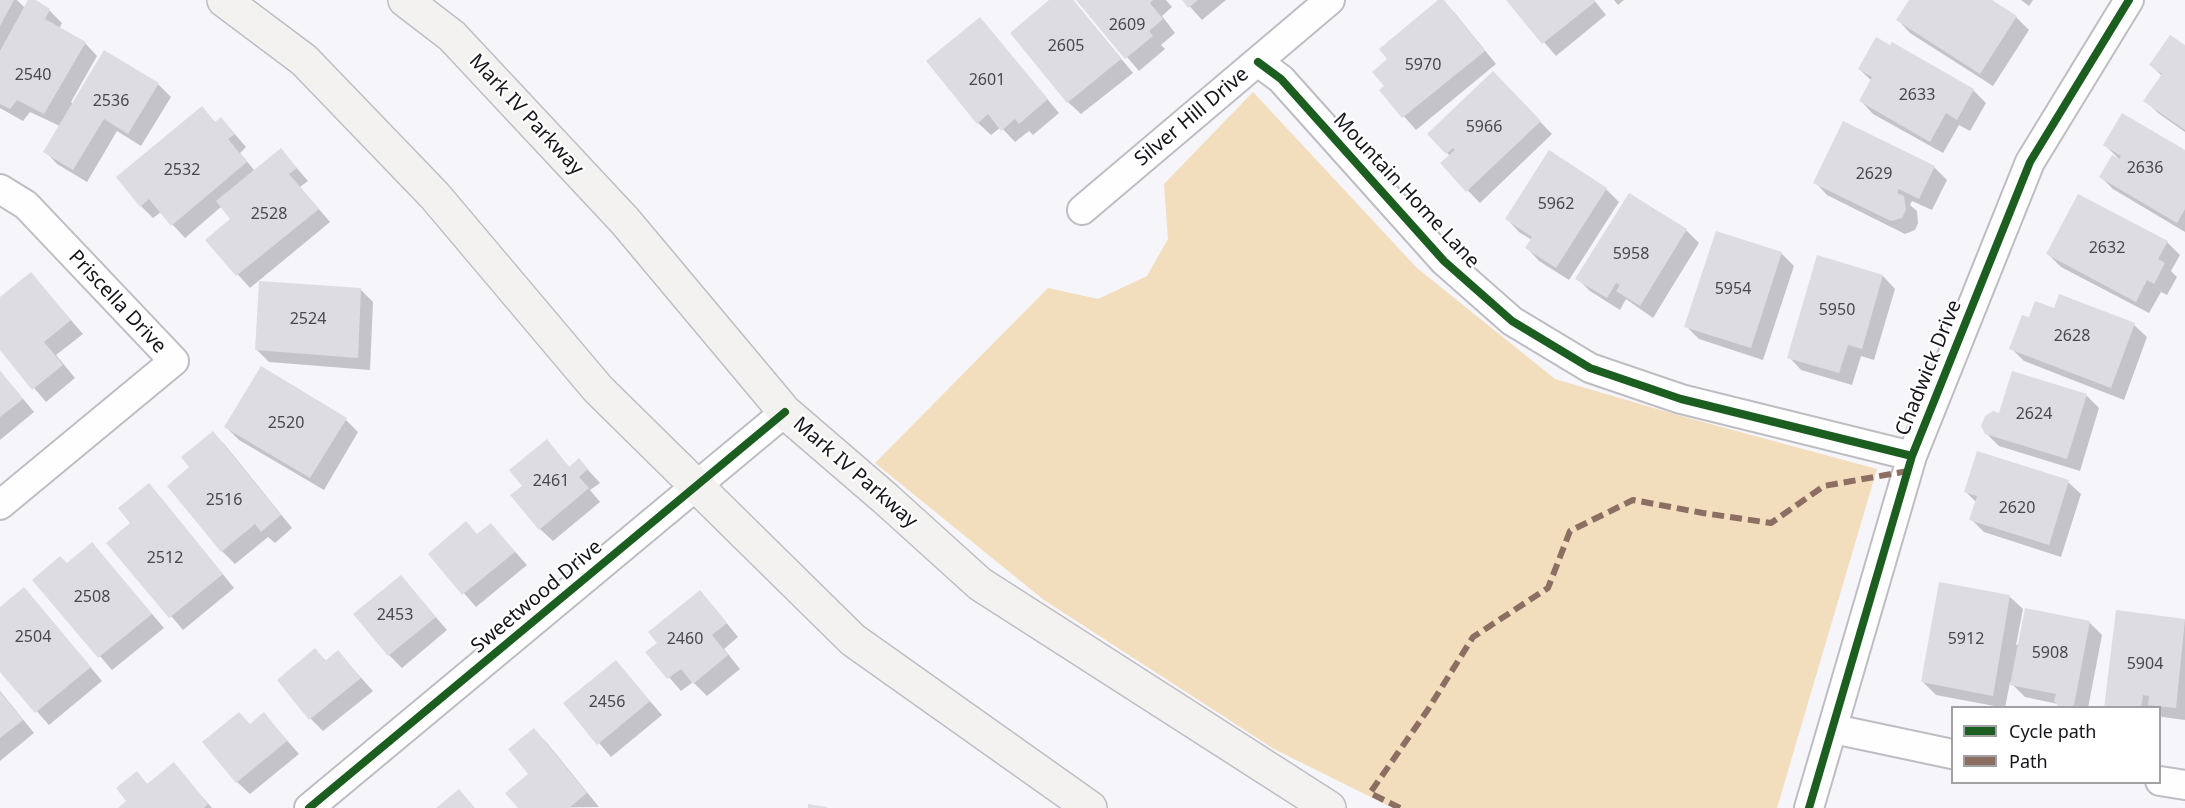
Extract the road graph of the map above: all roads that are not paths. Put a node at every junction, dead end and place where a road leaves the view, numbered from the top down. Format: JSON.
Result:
{"nodes":[{"id":1,"x":224,"y":0,"type":"edge"},
{"id":2,"x":405,"y":0,"type":"edge"},
{"id":3,"x":1330,"y":0,"type":"edge"},
{"id":4,"x":2129,"y":0,"type":"edge"},
{"id":5,"x":1258,"y":62,"type":"junction"},
{"id":6,"x":0,"y":189,"type":"edge"},
{"id":7,"x":1082,"y":210,"type":"dead end"},
{"id":8,"x":785,"y":412,"type":"junction"},
{"id":9,"x":1912,"y":456,"type":"junction"},
{"id":10,"x":695,"y":487,"type":"junction"},
{"id":11,"x":0,"y":505,"type":"edge"},
{"id":12,"x":1834,"y":729,"type":"junction"},
{"id":13,"x":1951,"y":754,"type":"edge"},
{"id":14,"x":2161,"y":781,"type":"edge"},
{"id":15,"x":2185,"y":785,"type":"edge"},
{"id":16,"x":1324,"y":807,"type":"edge"},
{"id":17,"x":309,"y":808,"type":"edge"},
{"id":18,"x":1090,"y":808,"type":"edge"},
{"id":19,"x":1809,"y":808,"type":"edge"}],
"edges":[{"from":1,"to":10,"type":"main road"},
{"from":2,"to":8,"type":"main road","name":"Mark IV Parkway"},
{"from":3,"to":5,"type":"street","name":"Silver Hill Drive"},
{"from":4,"to":9,"type":"street","name":"Chadwick Drive"},
{"from":5,"to":7,"type":"street","name":"Silver Hill Drive"},
{"from":5,"to":9,"type":"street","name":"Mountain Home Lane"},
{"from":6,"to":11,"type":"street","name":"Priscella Drive"},
{"from":8,"to":10,"type":"street","name":"Sweetwood Drive"},
{"from":8,"to":16,"type":"main road","name":"Mark IV Parkway"},
{"from":9,"to":12,"type":"street","name":"Chadwick Drive"},
{"from":10,"to":17,"type":"street","name":"Sweetwood Drive"},
{"from":10,"to":18,"type":"main road"},
{"from":12,"to":13,"type":"street"},
{"from":12,"to":19,"type":"street","name":"Chadwick Drive"},
{"from":14,"to":15,"type":"street"}]}
